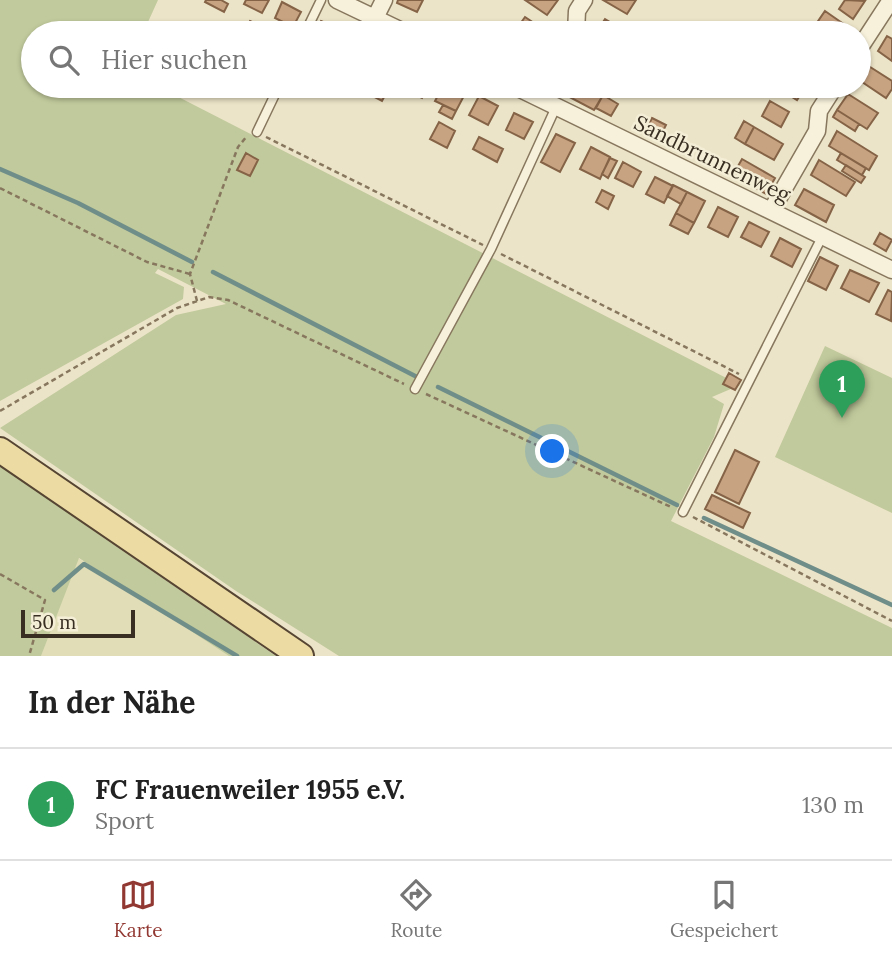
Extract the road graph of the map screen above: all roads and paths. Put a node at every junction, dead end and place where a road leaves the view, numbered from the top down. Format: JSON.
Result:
{"nodes":[{"id":1,"x":321,"y":0,"type":"edge"},
{"id":2,"x":337,"y":0,"type":"edge"},
{"id":3,"x":384,"y":0,"type":"edge"},
{"id":4,"x":584,"y":0,"type":"edge"},
{"id":5,"x":891,"y":0,"type":"edge"},
{"id":6,"x":375,"y":18,"type":"junction"},
{"id":7,"x":310,"y":21,"type":"edge"},
{"id":8,"x":381,"y":21,"type":"edge"},
{"id":9,"x":577,"y":21,"type":"edge"},
{"id":10,"x":871,"y":31,"type":"edge"},
{"id":11,"x":273,"y":98,"type":"edge"},
{"id":12,"x":548,"y":98,"type":"edge"},
{"id":13,"x":827,"y":98,"type":"edge"},
{"id":14,"x":556,"y":107,"type":"junction"},
{"id":15,"x":257,"y":132,"type":"junction"},
{"id":16,"x":0,"y":188,"type":"edge"},
{"id":17,"x":771,"y":211,"type":"junction"},
{"id":18,"x":822,"y":237,"type":"junction"},
{"id":19,"x":491,"y":249,"type":"junction"},
{"id":20,"x":892,"y":270,"type":"edge"},
{"id":21,"x":190,"y":274,"type":"junction"},
{"id":22,"x":197,"y":302,"type":"junction"},
{"id":23,"x":751,"y":381,"type":"junction"},
{"id":24,"x":415,"y":389,"type":"junction"},
{"id":25,"x":0,"y":411,"type":"edge"},
{"id":26,"x":0,"y":450,"type":"edge"},
{"id":27,"x":683,"y":512,"type":"junction"},
{"id":28,"x":0,"y":575,"type":"edge"},
{"id":29,"x":892,"y":621,"type":"edge"},
{"id":30,"x":29,"y":656,"type":"edge"},
{"id":31,"x":301,"y":656,"type":"edge"}],
"edges":[{"from":1,"to":7,"type":"lane"},
{"from":2,"to":6,"type":"street"},
{"from":3,"to":6,"type":"street"},
{"from":4,"to":9,"type":"street"},
{"from":5,"to":10,"type":"street"},
{"from":6,"to":8,"type":"street"},
{"from":11,"to":15,"type":"lane"},
{"from":12,"to":14,"type":"street","name":"Sandbrunnenweg"},
{"from":13,"to":17,"type":"street"},
{"from":14,"to":17,"type":"street","name":"Sandbrunnenweg"},
{"from":14,"to":19,"type":"lane"},
{"from":15,"to":19,"type":"path"},
{"from":15,"to":21,"type":"path"},
{"from":16,"to":21,"type":"path"},
{"from":17,"to":18,"type":"street","name":"Sandbrunnenweg"},
{"from":18,"to":20,"type":"street","name":"Sandbrunnenweg"},
{"from":18,"to":23,"type":"lane"},
{"from":19,"to":23,"type":"path"},
{"from":19,"to":24,"type":"lane"},
{"from":21,"to":22,"type":"path"},
{"from":22,"to":24,"type":"path"},
{"from":22,"to":25,"type":"path"},
{"from":23,"to":27,"type":"lane"},
{"from":24,"to":27,"type":"path"},
{"from":26,"to":31,"type":"main road"},
{"from":27,"to":29,"type":"path"},
{"from":28,"to":30,"type":"path"}]}
